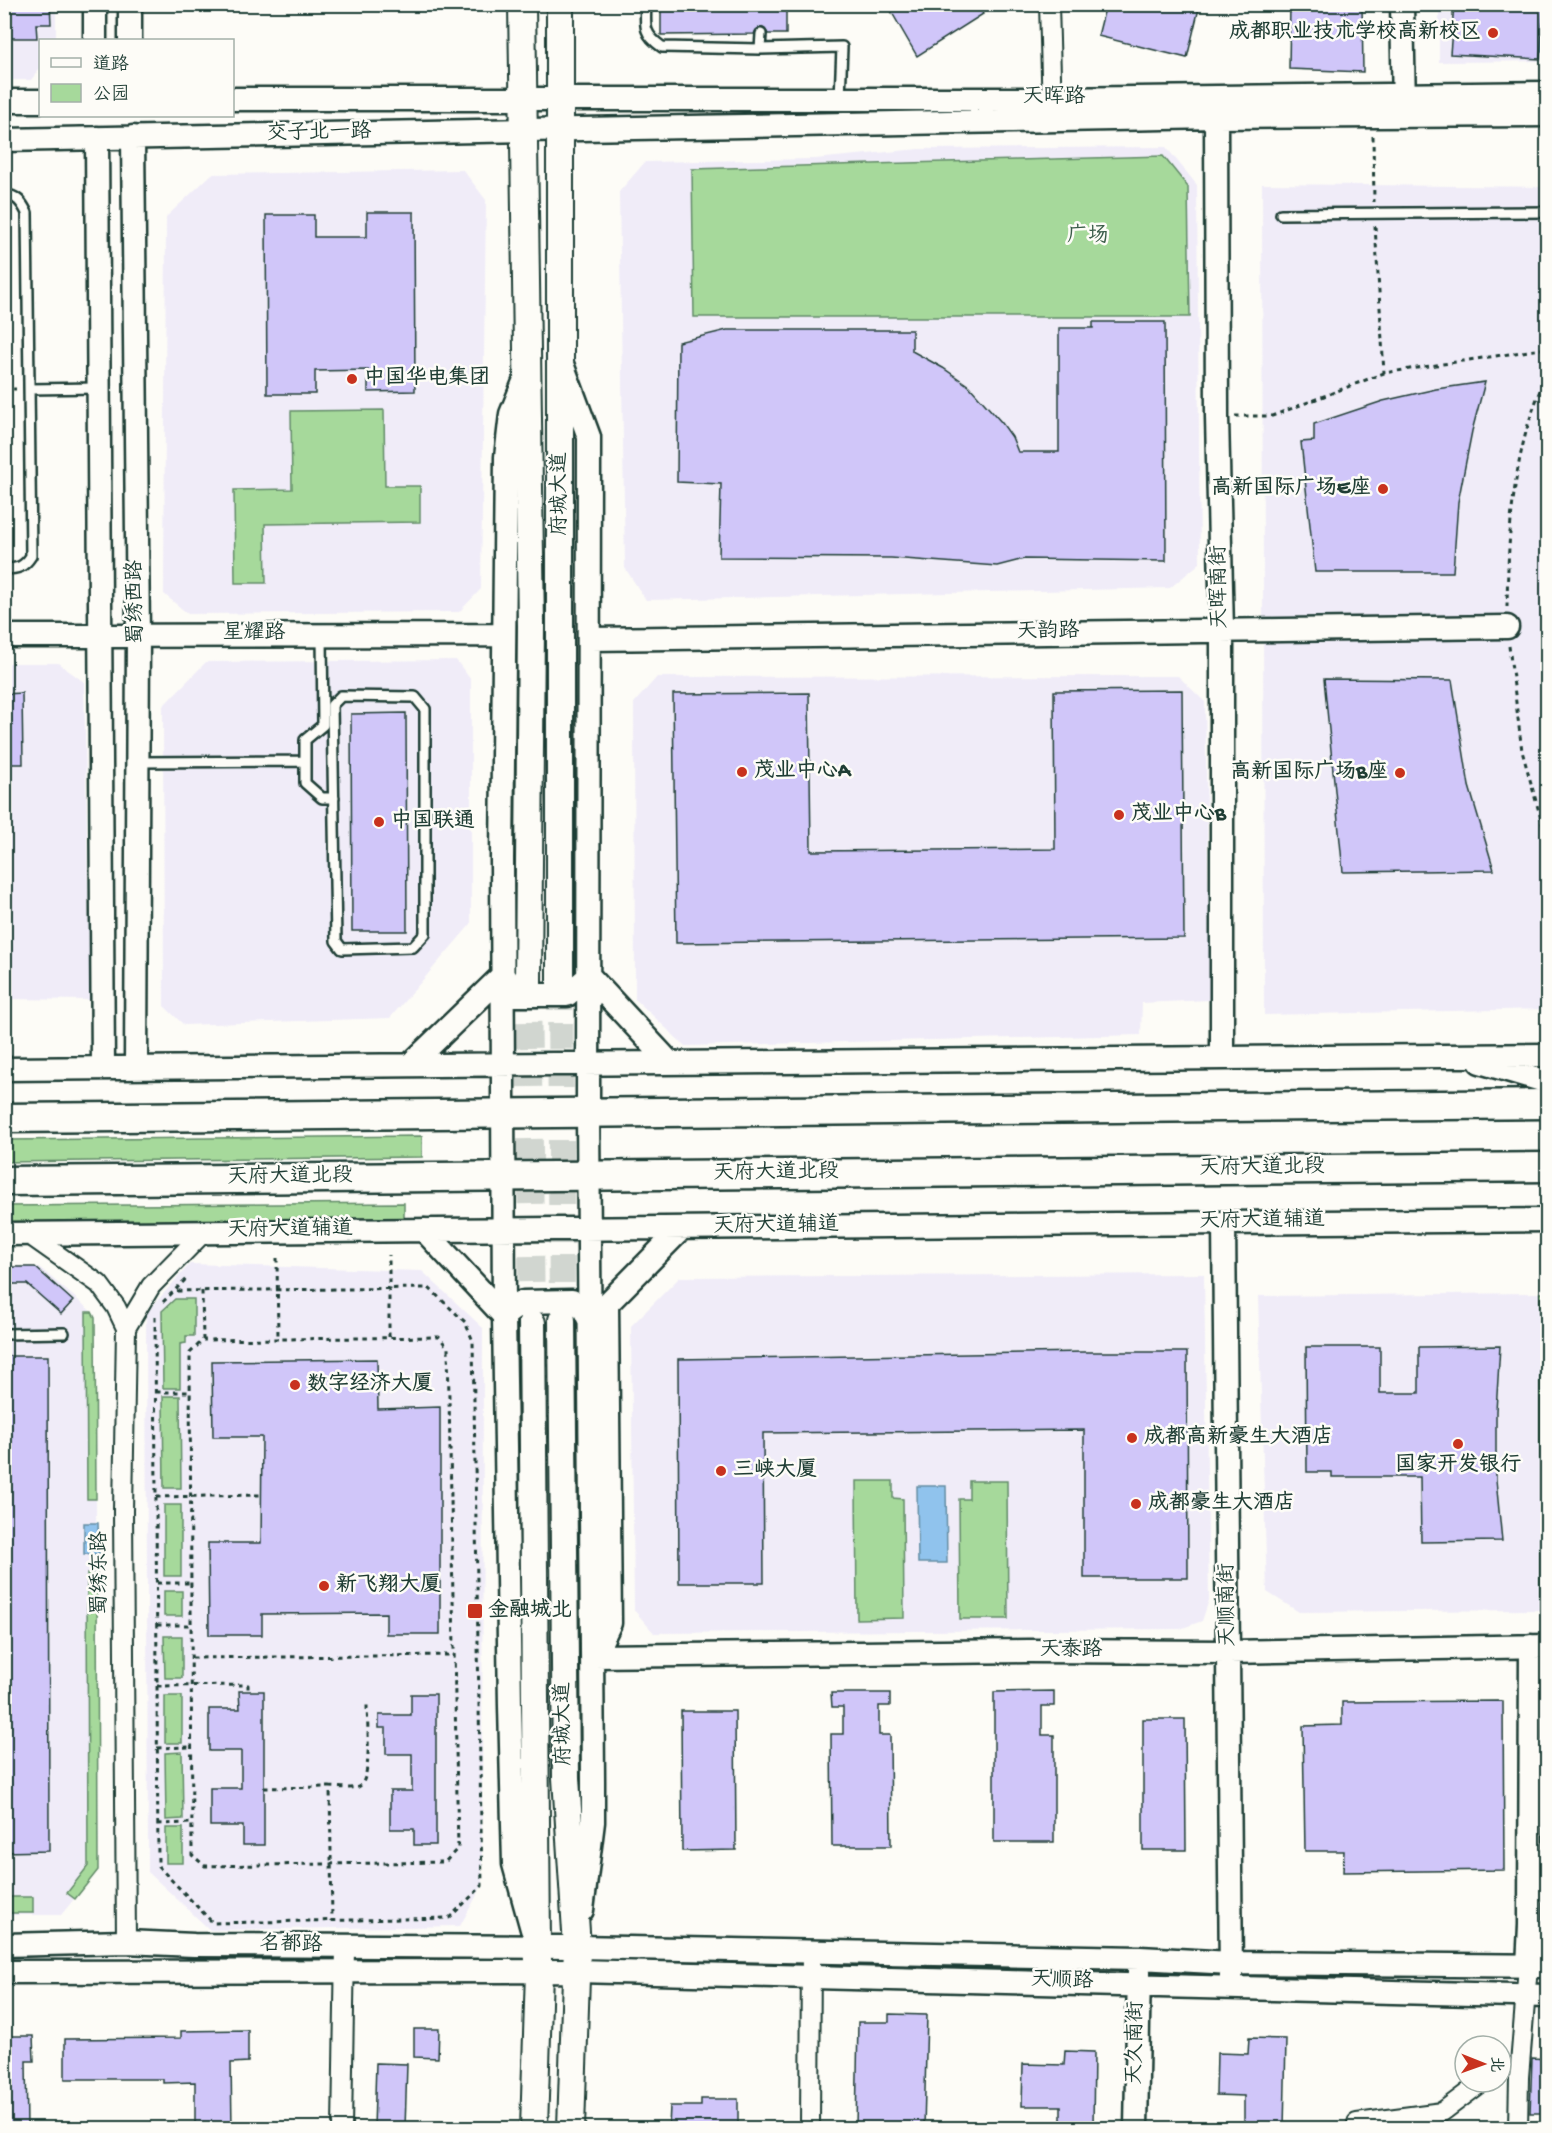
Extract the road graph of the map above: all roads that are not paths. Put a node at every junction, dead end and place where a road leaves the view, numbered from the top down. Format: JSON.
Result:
{"nodes":[{"id":1,"x":94,"y":4,"type":"edge"},
{"id":2,"x":130,"y":4,"type":"edge"},
{"id":3,"x":522,"y":4,"type":"edge"},
{"id":4,"x":560,"y":4,"type":"edge"},
{"id":5,"x":646,"y":4,"type":"edge"},
{"id":6,"x":1049,"y":4,"type":"edge"},
{"id":7,"x":1402,"y":4,"type":"edge"},
{"id":8,"x":761,"y":34,"type":"dead end"},
{"id":9,"x":95,"y":39,"type":"edge"},
{"id":10,"x":130,"y":39,"type":"edge"},
{"id":11,"x":760,"y":49,"type":"junction"},
{"id":12,"x":1548,"y":93,"type":"edge"},
{"id":13,"x":524,"y":98,"type":"junction"},
{"id":14,"x":561,"y":98,"type":"junction"},
{"id":15,"x":840,"y":98,"type":"junction"},
{"id":16,"x":234,"y":99,"type":"edge"},
{"id":17,"x":4,"y":101,"type":"edge"},
{"id":18,"x":39,"y":101,"type":"edge"},
{"id":19,"x":1404,"y":105,"type":"junction"},
{"id":20,"x":1052,"y":109,"type":"junction"},
{"id":21,"x":1548,"y":115,"type":"edge"},
{"id":22,"x":1216,"y":117,"type":"junction"},
{"id":23,"x":524,"y":130,"type":"junction"},
{"id":24,"x":561,"y":130,"type":"junction"},
{"id":25,"x":134,"y":137,"type":"junction"},
{"id":26,"x":98,"y":138,"type":"junction"},
{"id":27,"x":4,"y":140,"type":"edge"},
{"id":28,"x":4,"y":195,"type":"edge"},
{"id":29,"x":1548,"y":212,"type":"edge"},
{"id":30,"x":1281,"y":214,"type":"dead end"},
{"id":31,"x":561,"y":362,"type":"junction"},
{"id":32,"x":526,"y":377,"type":"junction"},
{"id":33,"x":98,"y":388,"type":"junction"},
{"id":34,"x":30,"y":389,"type":"junction"},
{"id":35,"x":4,"y":569,"type":"edge"},
{"id":36,"x":1507,"y":627,"type":"road end"},
{"id":37,"x":1222,"y":631,"type":"junction"},
{"id":38,"x":101,"y":634,"type":"junction"},
{"id":39,"x":138,"y":634,"type":"junction"},
{"id":40,"x":322,"y":634,"type":"junction"},
{"id":41,"x":503,"y":635,"type":"junction"},
{"id":42,"x":4,"y":636,"type":"edge"},
{"id":43,"x":590,"y":639,"type":"junction"},
{"id":44,"x":327,"y":706,"type":"junction"},
{"id":45,"x":305,"y":761,"type":"junction"},
{"id":46,"x":138,"y":762,"type":"junction"},
{"id":47,"x":334,"y":798,"type":"junction"},
{"id":48,"x":503,"y":975,"type":"junction"},
{"id":49,"x":589,"y":976,"type":"junction"},
{"id":50,"x":528,"y":983,"type":"tunnel mouth"},
{"id":51,"x":560,"y":984,"type":"tunnel mouth"},
{"id":52,"x":1548,"y":1054,"type":"edge"},
{"id":53,"x":1455,"y":1055,"type":"junction"},
{"id":54,"x":1222,"y":1057,"type":"junction"},
{"id":55,"x":669,"y":1062,"type":"junction"},
{"id":56,"x":589,"y":1063,"type":"junction"},
{"id":57,"x":504,"y":1064,"type":"junction"},
{"id":58,"x":410,"y":1065,"type":"junction"},
{"id":59,"x":136,"y":1067,"type":"junction"},
{"id":60,"x":4,"y":1068,"type":"edge"},
{"id":61,"x":103,"y":1068,"type":"junction"},
{"id":62,"x":1548,"y":1082,"type":"edge"},
{"id":63,"x":1548,"y":1104,"type":"edge"},
{"id":64,"x":588,"y":1113,"type":"junction"},
{"id":65,"x":504,"y":1114,"type":"junction"},
{"id":66,"x":4,"y":1118,"type":"edge"},
{"id":67,"x":1548,"y":1167,"type":"edge"},
{"id":68,"x":589,"y":1175,"type":"junction"},
{"id":69,"x":504,"y":1176,"type":"junction"},
{"id":70,"x":4,"y":1181,"type":"edge"},
{"id":71,"x":1548,"y":1220,"type":"edge"},
{"id":72,"x":1224,"y":1223,"type":"junction"},
{"id":73,"x":682,"y":1228,"type":"junction"},
{"id":74,"x":504,"y":1229,"type":"junction"},
{"id":75,"x":590,"y":1229,"type":"junction"},
{"id":76,"x":424,"y":1230,"type":"junction"},
{"id":77,"x":204,"y":1232,"type":"junction"},
{"id":78,"x":4,"y":1234,"type":"edge"},
{"id":79,"x":28,"y":1234,"type":"junction"},
{"id":80,"x":504,"y":1316,"type":"junction"},
{"id":81,"x":562,"y":1320,"type":"tunnel mouth"},
{"id":82,"x":532,"y":1323,"type":"tunnel mouth"},
{"id":83,"x":591,"y":1324,"type":"junction"},
{"id":84,"x":126,"y":1328,"type":"junction"},
{"id":85,"x":64,"y":1333,"type":"dead end"},
{"id":86,"x":4,"y":1334,"type":"edge"},
{"id":87,"x":1539,"y":1646,"type":"edge"},
{"id":88,"x":1229,"y":1652,"type":"junction"},
{"id":89,"x":594,"y":1656,"type":"junction"},
{"id":90,"x":126,"y":1942,"type":"junction"},
{"id":91,"x":4,"y":1945,"type":"edge"},
{"id":92,"x":345,"y":1947,"type":"junction"},
{"id":93,"x":537,"y":1947,"type":"junction"},
{"id":94,"x":811,"y":1952,"type":"junction"},
{"id":95,"x":1140,"y":1958,"type":"junction"},
{"id":96,"x":577,"y":1959,"type":"junction"},
{"id":97,"x":1231,"y":1963,"type":"junction"},
{"id":98,"x":1538,"y":1966,"type":"edge"},
{"id":99,"x":4,"y":1972,"type":"edge"},
{"id":100,"x":344,"y":1972,"type":"junction"},
{"id":101,"x":538,"y":1972,"type":"junction"},
{"id":102,"x":811,"y":1976,"type":"junction"},
{"id":103,"x":1138,"y":1984,"type":"junction"},
{"id":104,"x":1231,"y":1987,"type":"junction"},
{"id":105,"x":1536,"y":1996,"type":"edge"},
{"id":106,"x":1513,"y":2068,"type":"edge"},
{"id":107,"x":1466,"y":2094,"type":"edge"},
{"id":108,"x":1513,"y":2094,"type":"edge"},
{"id":109,"x":342,"y":2128,"type":"edge"},
{"id":110,"x":534,"y":2128,"type":"edge"},
{"id":111,"x":571,"y":2128,"type":"edge"},
{"id":112,"x":810,"y":2128,"type":"edge"},
{"id":113,"x":1136,"y":2128,"type":"edge"},
{"id":114,"x":1356,"y":2128,"type":"edge"},
{"id":115,"x":1518,"y":2128,"type":"edge"}],
"edges":[{"from":1,"to":9,"type":"street"},
{"from":2,"to":10,"type":"street"},
{"from":3,"to":13,"type":"main road","name":"府城大道"},
{"from":4,"to":14,"type":"main road","name":"府城大道"},
{"from":5,"to":11,"type":"lane"},
{"from":6,"to":20,"type":"street"},
{"from":7,"to":19,"type":"street"},
{"from":8,"to":11,"type":"lane"},
{"from":11,"to":15,"type":"lane"},
{"from":12,"to":19,"type":"street","name":"天晖路"},
{"from":13,"to":14,"type":"street","name":"交子北一路"},
{"from":13,"to":16,"type":"street","name":"交子北一路"},
{"from":13,"to":23,"type":"main road","name":"府城大道"},
{"from":14,"to":15,"type":"street","name":"天晖路"},
{"from":14,"to":24,"type":"main road","name":"府城大道"},
{"from":15,"to":20,"type":"street","name":"天晖路"},
{"from":17,"to":18,"type":"street"},
{"from":19,"to":20,"type":"street","name":"天晖路"},
{"from":19,"to":21,"type":"street","name":"天晖路"},
{"from":19,"to":22,"type":"street","name":"天晖路"},
{"from":20,"to":22,"type":"street","name":"天晖路"},
{"from":20,"to":24,"type":"street","name":"天晖路"},
{"from":22,"to":37,"type":"street","name":"天晖南街"},
{"from":23,"to":24,"type":"street","name":"交子北一路"},
{"from":23,"to":25,"type":"street","name":"交子北一路"},
{"from":23,"to":32,"type":"main road","name":"府城大道"},
{"from":24,"to":31,"type":"main road","name":"府城大道"},
{"from":25,"to":26,"type":"street","name":"交子北一路"},
{"from":25,"to":39,"type":"street","name":"蜀绣西路"},
{"from":26,"to":27,"type":"street","name":"交子北一路"},
{"from":26,"to":33,"type":"street","name":"蜀绣西路"},
{"from":28,"to":34,"type":"lane"},
{"from":29,"to":30,"type":"lane"},
{"from":31,"to":43,"type":"street"},
{"from":31,"to":51,"type":"main road","name":"府城大道"},
{"from":32,"to":41,"type":"street"},
{"from":32,"to":50,"type":"main road","name":"府城大道"},
{"from":33,"to":34,"type":"lane"},
{"from":33,"to":38,"type":"street","name":"蜀绣西路"},
{"from":34,"to":35,"type":"lane"},
{"from":36,"to":37,"type":"street","name":"天韵路"},
{"from":37,"to":43,"type":"street","name":"天韵路"},
{"from":37,"to":54,"type":"street","name":"天晖南街"},
{"from":38,"to":39,"type":"street","name":"星耀路"},
{"from":38,"to":42,"type":"street","name":"星耀路"},
{"from":38,"to":61,"type":"street","name":"蜀绣西路"},
{"from":39,"to":40,"type":"street","name":"星耀路"},
{"from":39,"to":46,"type":"street","name":"蜀绣西路"},
{"from":40,"to":41,"type":"street","name":"星耀路"},
{"from":40,"to":44,"type":"lane"},
{"from":41,"to":48,"type":"street"},
{"from":43,"to":49,"type":"street"},
{"from":44,"to":45,"type":"lane"},
{"from":44,"to":47,"type":"lane"},
{"from":44,"to":47,"type":"lane"},
{"from":45,"to":46,"type":"lane"},
{"from":45,"to":47,"type":"lane"},
{"from":46,"to":59,"type":"street","name":"蜀绣西路"},
{"from":48,"to":49,"type":"street"},
{"from":48,"to":57,"type":"street"},
{"from":48,"to":58,"type":"street"},
{"from":49,"to":55,"type":"street"},
{"from":49,"to":56,"type":"street"},
{"from":52,"to":53,"type":"street"},
{"from":53,"to":54,"type":"street"},
{"from":53,"to":62,"type":"street"},
{"from":54,"to":55,"type":"street"},
{"from":55,"to":56,"type":"street"},
{"from":56,"to":57,"type":"street"},
{"from":56,"to":64,"type":"street"},
{"from":57,"to":58,"type":"street"},
{"from":57,"to":65,"type":"street"},
{"from":58,"to":59,"type":"street"},
{"from":59,"to":61,"type":"street"},
{"from":60,"to":61,"type":"street"},
{"from":63,"to":64,"type":"main road"},
{"from":64,"to":65,"type":"main road"},
{"from":64,"to":68,"type":"street"},
{"from":65,"to":66,"type":"main road"},
{"from":65,"to":69,"type":"street"},
{"from":67,"to":68,"type":"main road","name":"天府大道北段"},
{"from":68,"to":69,"type":"main road","name":"天府大道北段"},
{"from":68,"to":75,"type":"street"},
{"from":69,"to":70,"type":"main road","name":"天府大道北段"},
{"from":69,"to":74,"type":"street"},
{"from":71,"to":72,"type":"street","name":"天府大道辅道"},
{"from":72,"to":73,"type":"street","name":"天府大道辅道"},
{"from":72,"to":88,"type":"street","name":"天顺南街"},
{"from":73,"to":75,"type":"street","name":"天府大道辅道"},
{"from":73,"to":89,"type":"street"},
{"from":74,"to":75,"type":"street","name":"天府大道辅道"},
{"from":74,"to":76,"type":"street","name":"天府大道辅道"},
{"from":74,"to":80,"type":"street"},
{"from":75,"to":83,"type":"street"},
{"from":76,"to":77,"type":"street","name":"天府大道辅道"},
{"from":76,"to":80,"type":"street"},
{"from":77,"to":79,"type":"street","name":"天府大道辅道"},
{"from":77,"to":84,"type":"street","name":"蜀绣东路"},
{"from":78,"to":79,"type":"street","name":"天府大道辅道"},
{"from":79,"to":84,"type":"street"},
{"from":80,"to":83,"type":"street"},
{"from":80,"to":93,"type":"street"},
{"from":81,"to":96,"type":"main road","name":"府城大道"},
{"from":82,"to":93,"type":"main road","name":"府城大道"},
{"from":83,"to":89,"type":"street"},
{"from":84,"to":90,"type":"street","name":"蜀绣东路"},
{"from":85,"to":86,"type":"lane"},
{"from":87,"to":88,"type":"street","name":"天泰路"},
{"from":87,"to":98,"type":"street"},
{"from":88,"to":89,"type":"street","name":"天泰路"},
{"from":88,"to":97,"type":"street","name":"天顺南街"},
{"from":89,"to":96,"type":"street"},
{"from":90,"to":91,"type":"street","name":"名都路"},
{"from":90,"to":92,"type":"street","name":"名都路"},
{"from":92,"to":93,"type":"street","name":"名都路"},
{"from":92,"to":100,"type":"street"},
{"from":93,"to":96,"type":"street","name":"名都路"},
{"from":93,"to":101,"type":"main road","name":"府城大道"},
{"from":94,"to":95,"type":"street","name":"天顺路"},
{"from":94,"to":96,"type":"street","name":"天顺路"},
{"from":94,"to":102,"type":"street"},
{"from":95,"to":97,"type":"street","name":"天顺路"},
{"from":95,"to":103,"type":"street","name":"天久南街"},
{"from":96,"to":101,"type":"street"},
{"from":96,"to":102,"type":"street","name":"天顺路"},
{"from":96,"to":111,"type":"main road","name":"府城大道"},
{"from":97,"to":98,"type":"street","name":"天顺路"},
{"from":97,"to":104,"type":"street","name":"天顺南街"},
{"from":98,"to":105,"type":"street"},
{"from":99,"to":100,"type":"street"},
{"from":100,"to":101,"type":"street"},
{"from":100,"to":109,"type":"street"},
{"from":101,"to":110,"type":"main road","name":"府城大道"},
{"from":102,"to":103,"type":"street","name":"天顺路"},
{"from":102,"to":112,"type":"street"},
{"from":103,"to":104,"type":"street","name":"天顺路"},
{"from":103,"to":113,"type":"street","name":"天久南街"},
{"from":104,"to":105,"type":"street","name":"天顺路"},
{"from":105,"to":106,"type":"street"},
{"from":107,"to":114,"type":"street"},
{"from":108,"to":115,"type":"street"}]}
